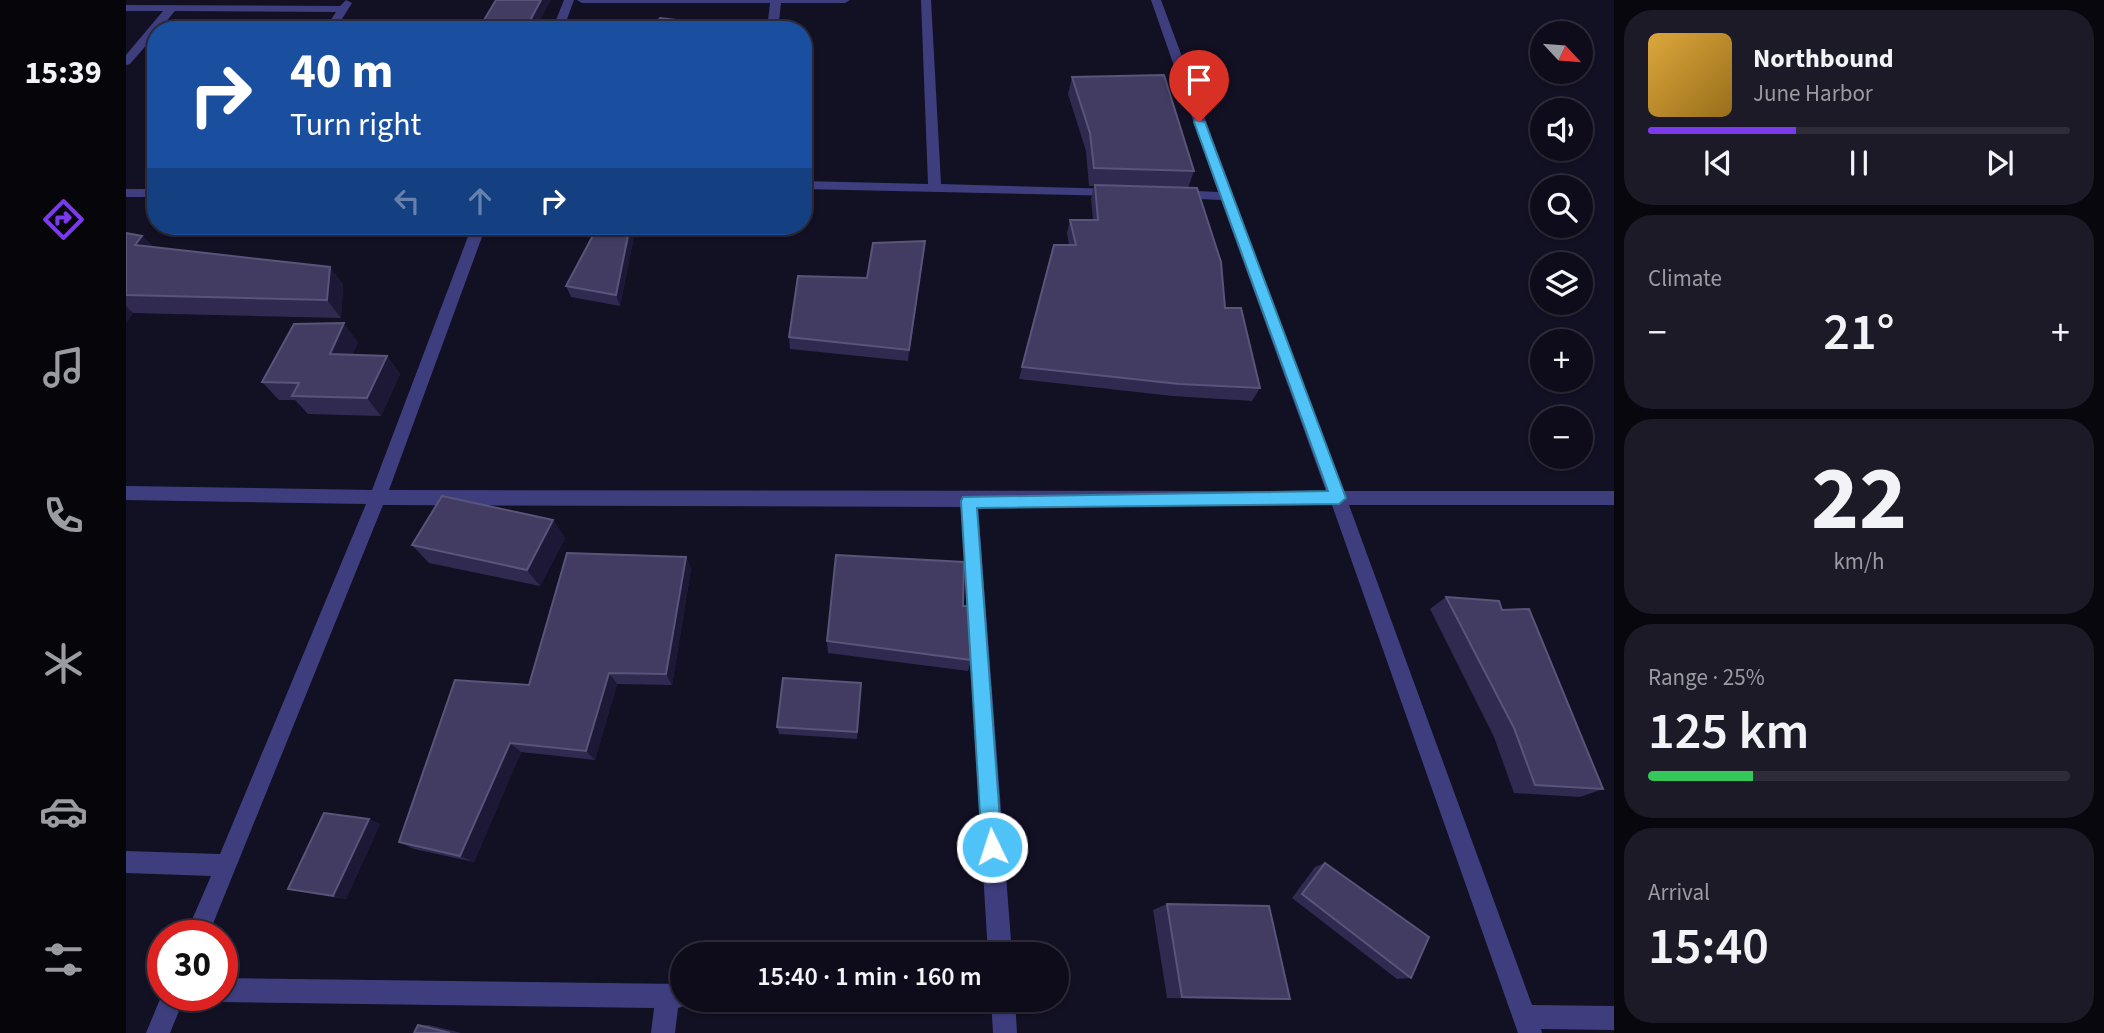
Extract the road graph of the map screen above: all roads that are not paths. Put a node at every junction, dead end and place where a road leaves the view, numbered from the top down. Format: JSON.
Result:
{"nodes":[{"id":1,"x":569,"y":0,"type":"edge"},
{"id":2,"x":582,"y":0,"type":"edge"},
{"id":3,"x":776,"y":0,"type":"edge"},
{"id":4,"x":845,"y":0,"type":"edge"},
{"id":5,"x":926,"y":0,"type":"edge"},
{"id":6,"x":1156,"y":0,"type":"edge"},
{"id":7,"x":346,"y":4,"type":"edge"},
{"id":8,"x":126,"y":8,"type":"edge"},
{"id":9,"x":172,"y":8,"type":"junction"},
{"id":10,"x":161,"y":21,"type":"edge"},
{"id":11,"x":335,"y":21,"type":"edge"},
{"id":12,"x":561,"y":21,"type":"edge"},
{"id":13,"x":773,"y":21,"type":"edge"},
{"id":14,"x":147,"y":37,"type":"edge"},
{"id":15,"x":126,"y":62,"type":"edge"},
{"id":16,"x":812,"y":185,"type":"edge"},
{"id":17,"x":936,"y":188,"type":"junction"},
{"id":18,"x":126,"y":193,"type":"edge"},
{"id":19,"x":147,"y":193,"type":"edge"},
{"id":20,"x":1129,"y":193,"type":"edge"},
{"id":21,"x":1156,"y":194,"type":"edge"},
{"id":22,"x":1225,"y":196,"type":"junction"},
{"id":23,"x":476,"y":235,"type":"edge"},
{"id":24,"x":126,"y":493,"type":"edge"},
{"id":25,"x":1339,"y":498,"type":"junction"},
{"id":26,"x":1614,"y":498,"type":"edge"},
{"id":27,"x":377,"y":499,"type":"junction"},
{"id":28,"x":969,"y":501,"type":"junction"},
{"id":29,"x":126,"y":862,"type":"edge"},
{"id":30,"x":227,"y":865,"type":"junction"},
{"id":31,"x":204,"y":920,"type":"edge"},
{"id":32,"x":999,"y":942,"type":"edge"},
{"id":33,"x":238,"y":990,"type":"edge"},
{"id":34,"x":670,"y":996,"type":"edge"},
{"id":35,"x":167,"y":1011,"type":"edge"},
{"id":36,"x":670,"y":1011,"type":"edge"},
{"id":37,"x":1004,"y":1012,"type":"edge"},
{"id":38,"x":1614,"y":1018,"type":"edge"},
{"id":39,"x":1527,"y":1025,"type":"edge"},
{"id":40,"x":158,"y":1033,"type":"edge"},
{"id":41,"x":663,"y":1033,"type":"edge"},
{"id":42,"x":1005,"y":1033,"type":"edge"}],
"edges":[{"from":1,"to":12,"type":"street"},
{"from":2,"to":3,"type":"street"},
{"from":3,"to":4,"type":"street"},
{"from":3,"to":13,"type":"street"},
{"from":5,"to":17,"type":"street"},
{"from":6,"to":22,"type":"street"},
{"from":7,"to":9,"type":"street"},
{"from":7,"to":11,"type":"street"},
{"from":8,"to":9,"type":"street"},
{"from":9,"to":10,"type":"street"},
{"from":14,"to":15,"type":"street"},
{"from":16,"to":17,"type":"street"},
{"from":17,"to":20,"type":"street"},
{"from":18,"to":19,"type":"street"},
{"from":21,"to":22,"type":"street"},
{"from":22,"to":25,"type":"street"},
{"from":23,"to":27,"type":"street"},
{"from":24,"to":27,"type":"street"},
{"from":25,"to":26,"type":"street"},
{"from":25,"to":28,"type":"street"},
{"from":25,"to":39,"type":"street"},
{"from":27,"to":28,"type":"street"},
{"from":27,"to":30,"type":"street"},
{"from":28,"to":32,"type":"street"},
{"from":29,"to":30,"type":"street"},
{"from":30,"to":31,"type":"street"},
{"from":33,"to":34,"type":"street"},
{"from":35,"to":40,"type":"street"},
{"from":36,"to":41,"type":"street"},
{"from":37,"to":42,"type":"street"},
{"from":38,"to":39,"type":"street"}]}
